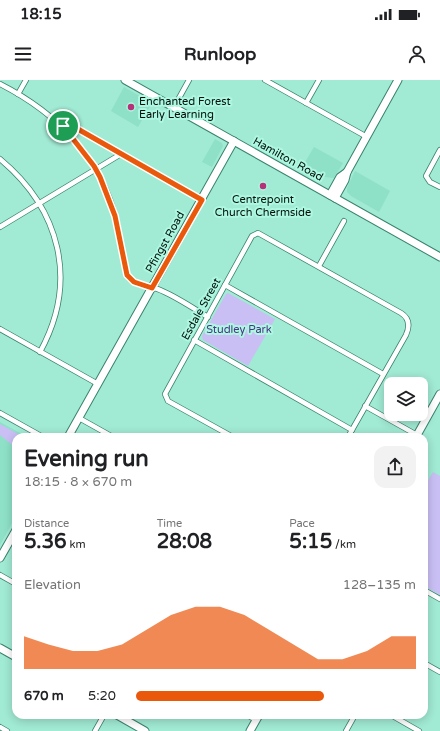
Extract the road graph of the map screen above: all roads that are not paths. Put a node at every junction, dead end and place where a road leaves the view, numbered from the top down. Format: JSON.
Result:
{"nodes":[{"id":1,"x":26,"y":80,"type":"edge"},
{"id":2,"x":125,"y":80,"type":"edge"},
{"id":3,"x":189,"y":80,"type":"edge"},
{"id":4,"x":265,"y":80,"type":"edge"},
{"id":5,"x":319,"y":80,"type":"edge"},
{"id":6,"x":398,"y":80,"type":"edge"},
{"id":7,"x":0,"y":84,"type":"edge"},
{"id":8,"x":18,"y":94,"type":"junction"},
{"id":9,"x":306,"y":103,"type":"junction"},
{"id":10,"x":174,"y":107,"type":"junction"},
{"id":11,"x":63,"y":126,"type":"junction"},
{"id":12,"x":367,"y":137,"type":"junction"},
{"id":13,"x":234,"y":141,"type":"junction"},
{"id":14,"x":440,"y":150,"type":"edge"},
{"id":15,"x":121,"y":154,"type":"junction"},
{"id":16,"x":0,"y":159,"type":"edge"},
{"id":17,"x":96,"y":169,"type":"junction"},
{"id":18,"x":440,"y":187,"type":"edge"},
{"id":19,"x":333,"y":197,"type":"junction"},
{"id":20,"x":202,"y":200,"type":"junction"},
{"id":21,"x":40,"y":203,"type":"junction"},
{"id":22,"x":344,"y":221,"type":"dead end"},
{"id":23,"x":0,"y":227,"type":"edge"},
{"id":24,"x":440,"y":257,"type":"edge"},
{"id":25,"x":318,"y":266,"type":"junction"},
{"id":26,"x":225,"y":285,"type":"junction"},
{"id":27,"x":152,"y":288,"type":"junction"},
{"id":28,"x":208,"y":317,"type":"junction"},
{"id":29,"x":0,"y":330,"type":"edge"},
{"id":30,"x":194,"y":340,"type":"junction"},
{"id":31,"x":40,"y":352,"type":"junction"},
{"id":32,"x":383,"y":374,"type":"junction"},
{"id":33,"x":98,"y":384,"type":"junction"},
{"id":34,"x":440,"y":394,"type":"edge"},
{"id":35,"x":365,"y":406,"type":"junction"},
{"id":36,"x":0,"y":413,"type":"edge"},
{"id":37,"x":79,"y":418,"type":"junction"},
{"id":38,"x":352,"y":430,"type":"junction"},
{"id":39,"x":37,"y":433,"type":"edge"},
{"id":40,"x":70,"y":433,"type":"edge"},
{"id":41,"x":106,"y":433,"type":"edge"},
{"id":42,"x":226,"y":433,"type":"edge"},
{"id":43,"x":350,"y":433,"type":"edge"},
{"id":44,"x":411,"y":433,"type":"edge"},
{"id":45,"x":418,"y":433,"type":"edge"},
{"id":46,"x":12,"y":537,"type":"edge"},
{"id":47,"x":1,"y":555,"type":"edge"},
{"id":48,"x":0,"y":575,"type":"edge"},
{"id":49,"x":12,"y":582,"type":"edge"},
{"id":50,"x":428,"y":592,"type":"edge"},
{"id":51,"x":440,"y":599,"type":"edge"},
{"id":52,"x":0,"y":648,"type":"edge"},
{"id":53,"x":12,"y":656,"type":"edge"},
{"id":54,"x":428,"y":665,"type":"edge"},
{"id":55,"x":440,"y":672,"type":"edge"},
{"id":56,"x":102,"y":719,"type":"edge"},
{"id":57,"x":124,"y":719,"type":"edge"},
{"id":58,"x":256,"y":719,"type":"edge"},
{"id":59,"x":353,"y":719,"type":"edge"},
{"id":60,"x":398,"y":719,"type":"edge"},
{"id":61,"x":0,"y":727,"type":"edge"},
{"id":62,"x":7,"y":731,"type":"edge"},
{"id":63,"x":95,"y":731,"type":"edge"},
{"id":64,"x":145,"y":731,"type":"edge"},
{"id":65,"x":250,"y":731,"type":"edge"},
{"id":66,"x":346,"y":731,"type":"edge"},
{"id":67,"x":419,"y":731,"type":"edge"}],
"edges":[{"from":1,"to":8,"type":"street"},
{"from":2,"to":10,"type":"main road","name":"Hamilton Road"},
{"from":3,"to":10,"type":"street"},
{"from":4,"to":9,"type":"street"},
{"from":5,"to":9,"type":"street"},
{"from":6,"to":12,"type":"main road"},
{"from":7,"to":8,"type":"street"},
{"from":8,"to":11,"type":"street"},
{"from":9,"to":12,"type":"street"},
{"from":10,"to":13,"type":"main road","name":"Hamilton Road"},
{"from":11,"to":15,"type":"street"},
{"from":11,"to":17,"type":"street"},
{"from":12,"to":19,"type":"main road"},
{"from":13,"to":19,"type":"main road","name":"Hamilton Road"},
{"from":13,"to":20,"type":"main road","name":"Pfingst Road"},
{"from":14,"to":18,"type":"street"},
{"from":15,"to":17,"type":"street"},
{"from":15,"to":20,"type":"street"},
{"from":16,"to":21,"type":"street"},
{"from":17,"to":21,"type":"street"},
{"from":17,"to":27,"type":"street"},
{"from":19,"to":24,"type":"main road","name":"Hamilton Road"},
{"from":20,"to":27,"type":"main road","name":"Pfingst Road"},
{"from":21,"to":23,"type":"street"},
{"from":21,"to":31,"type":"street"},
{"from":22,"to":25,"type":"street"},
{"from":25,"to":26,"type":"street","name":"Esdale Street"},
{"from":25,"to":32,"type":"street"},
{"from":26,"to":28,"type":"street","name":"Esdale Street"},
{"from":26,"to":32,"type":"street"},
{"from":27,"to":28,"type":"street"},
{"from":27,"to":33,"type":"main road","name":"Pfingst Road"},
{"from":28,"to":30,"type":"street","name":"Esdale Street"},
{"from":29,"to":31,"type":"street"},
{"from":30,"to":38,"type":"street"},
{"from":30,"to":42,"type":"street","name":"Esdale Street"},
{"from":31,"to":33,"type":"street"},
{"from":32,"to":35,"type":"street"},
{"from":33,"to":37,"type":"main road","name":"Pfingst Road"},
{"from":34,"to":45,"type":"main road"},
{"from":35,"to":38,"type":"street"},
{"from":35,"to":44,"type":"street"},
{"from":36,"to":39,"type":"street"},
{"from":37,"to":40,"type":"main road","name":"Pfingst Road"},
{"from":37,"to":41,"type":"street"},
{"from":38,"to":43,"type":"street"},
{"from":46,"to":47,"type":"main road"},
{"from":48,"to":49,"type":"street"},
{"from":50,"to":51,"type":"street"},
{"from":52,"to":53,"type":"main road"},
{"from":54,"to":55,"type":"street"},
{"from":56,"to":63,"type":"street"},
{"from":57,"to":64,"type":"main road"},
{"from":58,"to":65,"type":"main road"},
{"from":59,"to":66,"type":"street"},
{"from":60,"to":67,"type":"street"},
{"from":61,"to":62,"type":"street"}]}
